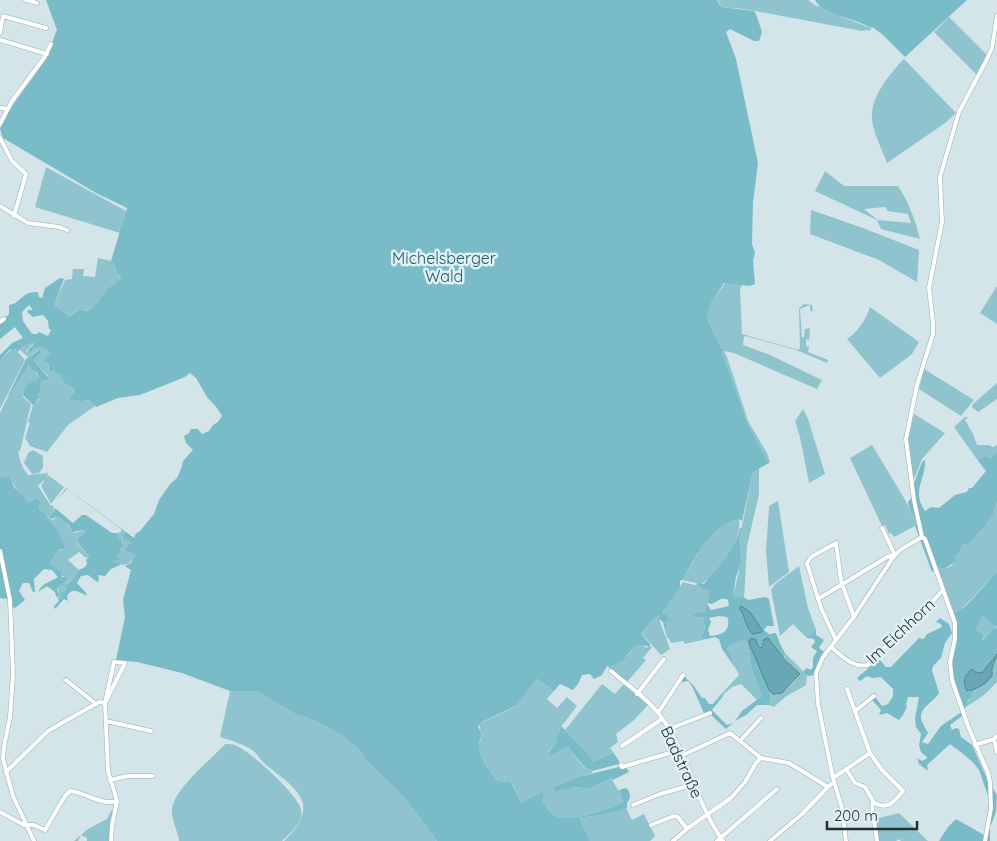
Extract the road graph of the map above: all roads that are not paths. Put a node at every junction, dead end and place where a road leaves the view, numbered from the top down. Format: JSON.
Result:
{"nodes":[{"id":1,"x":26,"y":0,"type":"edge"},
{"id":2,"x":37,"y":3,"type":"dead end"},
{"id":3,"x":997,"y":16,"type":"edge"},
{"id":4,"x":46,"y":28,"type":"dead end"},
{"id":5,"x":0,"y":33,"type":"edge"},
{"id":6,"x":0,"y":40,"type":"edge"},
{"id":7,"x":51,"y":44,"type":"dead end"},
{"id":8,"x":46,"y":54,"type":"junction"},
{"id":9,"x":0,"y":108,"type":"edge"},
{"id":10,"x":8,"y":109,"type":"junction"},
{"id":11,"x":0,"y":124,"type":"edge"},
{"id":12,"x":0,"y":138,"type":"edge"},
{"id":13,"x":0,"y":206,"type":"edge"},
{"id":14,"x":14,"y":216,"type":"junction"},
{"id":15,"x":67,"y":230,"type":"dead end"},
{"id":16,"x":882,"y":528,"type":"dead end"},
{"id":17,"x":922,"y":537,"type":"junction"},
{"id":18,"x":0,"y":551,"type":"edge"},
{"id":19,"x":895,"y":555,"type":"junction"},
{"id":20,"x":842,"y":584,"type":"junction"},
{"id":21,"x":942,"y":590,"type":"junction"},
{"id":22,"x":818,"y":599,"type":"junction"},
{"id":23,"x":854,"y":617,"type":"junction"},
{"id":24,"x":836,"y":640,"type":"junction"},
{"id":25,"x":830,"y":647,"type":"junction"},
{"id":26,"x":664,"y":659,"type":"dead end"},
{"id":27,"x":611,"y":671,"type":"dead end"},
{"id":28,"x":683,"y":676,"type":"dead end"},
{"id":29,"x":66,"y":680,"type":"dead end"},
{"id":30,"x":848,"y":689,"type":"dead end"},
{"id":31,"x":637,"y":694,"type":"junction"},
{"id":32,"x":874,"y":696,"type":"dead end"},
{"id":33,"x":105,"y":703,"type":"junction"},
{"id":34,"x":96,"y":704,"type":"junction"},
{"id":35,"x":855,"y":712,"type":"junction"},
{"id":36,"x":658,"y":713,"type":"junction"},
{"id":37,"x":710,"y":713,"type":"dead end"},
{"id":38,"x":761,"y":718,"type":"dead end"},
{"id":39,"x":662,"y":719,"type":"junction"},
{"id":40,"x":106,"y":721,"type":"junction"},
{"id":41,"x":668,"y":729,"type":"junction"},
{"id":42,"x":151,"y":731,"type":"dead end"},
{"id":43,"x":995,"y":738,"type":"edge"},
{"id":44,"x":740,"y":742,"type":"junction"},
{"id":45,"x":975,"y":745,"type":"junction"},
{"id":46,"x":622,"y":746,"type":"dead end"},
{"id":47,"x":680,"y":750,"type":"junction"},
{"id":48,"x":997,"y":752,"type":"edge"},
{"id":49,"x":870,"y":753,"type":"junction"},
{"id":50,"x":683,"y":755,"type":"junction"},
{"id":51,"x":761,"y":758,"type":"junction"},
{"id":52,"x":621,"y":765,"type":"dead end"},
{"id":53,"x":846,"y":769,"type":"junction"},
{"id":54,"x":6,"y":770,"type":"junction"},
{"id":55,"x":0,"y":772,"type":"edge"},
{"id":56,"x":152,"y":776,"type":"dead end"},
{"id":57,"x":110,"y":780,"type":"junction"},
{"id":58,"x":834,"y":780,"type":"junction"},
{"id":59,"x":695,"y":784,"type":"junction"},
{"id":60,"x":828,"y":787,"type":"junction"},
{"id":61,"x":777,"y":789,"type":"dead end"},
{"id":62,"x":117,"y":801,"type":"junction"},
{"id":63,"x":873,"y":802,"type":"junction"},
{"id":64,"x":632,"y":805,"type":"dead end"},
{"id":65,"x":0,"y":812,"type":"edge"},
{"id":66,"x":706,"y":814,"type":"junction"},
{"id":67,"x":26,"y":825,"type":"junction"},
{"id":68,"x":651,"y":825,"type":"dead end"},
{"id":69,"x":687,"y":829,"type":"junction"},
{"id":70,"x":720,"y":840,"type":"edge"},
{"id":71,"x":34,"y":841,"type":"edge"},
{"id":72,"x":111,"y":841,"type":"edge"},
{"id":73,"x":673,"y":841,"type":"edge"},
{"id":74,"x":770,"y":841,"type":"edge"},
{"id":75,"x":846,"y":841,"type":"edge"},
{"id":76,"x":877,"y":841,"type":"edge"},
{"id":77,"x":985,"y":841,"type":"edge"}],
"edges":[{"from":1,"to":2,"type":"street"},
{"from":3,"to":17,"type":"street"},
{"from":4,"to":5,"type":"street"},
{"from":6,"to":8,"type":"street"},
{"from":7,"to":8,"type":"street"},
{"from":8,"to":10,"type":"street"},
{"from":9,"to":10,"type":"street"},
{"from":10,"to":11,"type":"street"},
{"from":12,"to":14,"type":"street"},
{"from":13,"to":14,"type":"street"},
{"from":14,"to":15,"type":"street"},
{"from":16,"to":19,"type":"street"},
{"from":17,"to":19,"type":"street"},
{"from":17,"to":21,"type":"street"},
{"from":18,"to":54,"type":"street"},
{"from":19,"to":20,"type":"street"},
{"from":19,"to":23,"type":"street"},
{"from":20,"to":22,"type":"street"},
{"from":20,"to":22,"type":"street"},
{"from":20,"to":23,"type":"street"},
{"from":21,"to":25,"type":"street","name":"Im Eichhorn"},
{"from":21,"to":45,"type":"street"},
{"from":22,"to":24,"type":"street"},
{"from":23,"to":24,"type":"street"},
{"from":24,"to":25,"type":"street"},
{"from":25,"to":58,"type":"street"},
{"from":26,"to":31,"type":"street"},
{"from":27,"to":31,"type":"street","name":"Badstraße"},
{"from":28,"to":36,"type":"street"},
{"from":29,"to":34,"type":"street"},
{"from":30,"to":35,"type":"street"},
{"from":31,"to":36,"type":"street","name":"Badstraße"},
{"from":32,"to":35,"type":"street"},
{"from":33,"to":33,"type":"street"},
{"from":33,"to":34,"type":"street"},
{"from":33,"to":40,"type":"street"},
{"from":34,"to":54,"type":"street"},
{"from":35,"to":49,"type":"street"},
{"from":36,"to":39,"type":"street","name":"Badstraße"},
{"from":37,"to":41,"type":"street"},
{"from":38,"to":44,"type":"street"},
{"from":39,"to":41,"type":"street","name":"Badstraße"},
{"from":39,"to":46,"type":"street"},
{"from":40,"to":42,"type":"street"},
{"from":40,"to":57,"type":"street"},
{"from":41,"to":47,"type":"street","name":"Badstraße"},
{"from":43,"to":45,"type":"street"},
{"from":43,"to":48,"type":"street"},
{"from":44,"to":50,"type":"street"},
{"from":44,"to":51,"type":"street"},
{"from":45,"to":77,"type":"street"},
{"from":47,"to":50,"type":"street","name":"Badstraße"},
{"from":47,"to":52,"type":"street"},
{"from":49,"to":53,"type":"street"},
{"from":49,"to":63,"type":"street"},
{"from":50,"to":59,"type":"street","name":"Badstraße"},
{"from":51,"to":60,"type":"street"},
{"from":51,"to":66,"type":"street"},
{"from":53,"to":58,"type":"street"},
{"from":53,"to":63,"type":"street"},
{"from":54,"to":55,"type":"street"},
{"from":54,"to":67,"type":"street"},
{"from":56,"to":57,"type":"street"},
{"from":57,"to":62,"type":"street"},
{"from":58,"to":60,"type":"street"},
{"from":58,"to":75,"type":"street"},
{"from":59,"to":64,"type":"street"},
{"from":59,"to":66,"type":"street","name":"Badstraße"},
{"from":60,"to":74,"type":"street"},
{"from":61,"to":70,"type":"street"},
{"from":62,"to":67,"type":"street"},
{"from":62,"to":72,"type":"street"},
{"from":63,"to":76,"type":"street"},
{"from":65,"to":67,"type":"street"},
{"from":66,"to":69,"type":"street"},
{"from":66,"to":70,"type":"street","name":"Badstraße"},
{"from":67,"to":71,"type":"street"},
{"from":68,"to":69,"type":"street"},
{"from":69,"to":73,"type":"street"}]}
